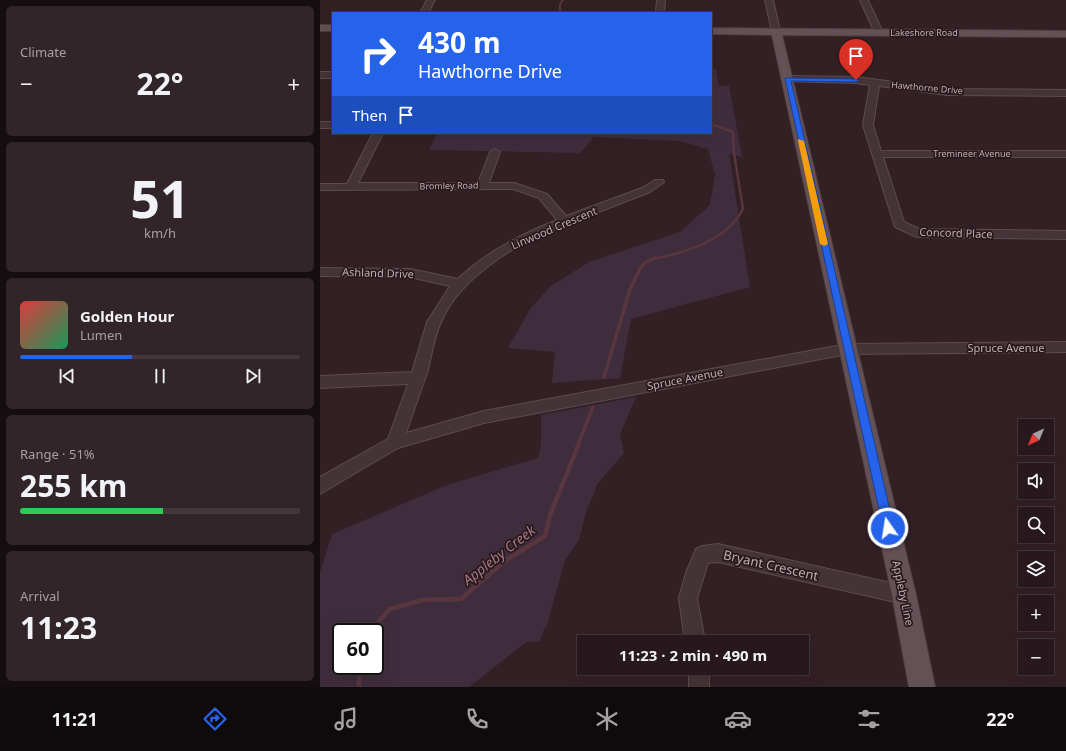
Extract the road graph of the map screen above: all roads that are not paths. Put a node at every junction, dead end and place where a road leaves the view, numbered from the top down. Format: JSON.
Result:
{"nodes":[{"id":1,"x":431,"y":0,"type":"edge"},
{"id":2,"x":661,"y":0,"type":"edge"},
{"id":3,"x":769,"y":0,"type":"edge"},
{"id":4,"x":864,"y":0,"type":"edge"},
{"id":5,"x":425,"y":12,"type":"edge"},
{"id":6,"x":660,"y":12,"type":"edge"},
{"id":7,"x":320,"y":28,"type":"edge"},
{"id":8,"x":332,"y":28,"type":"edge"},
{"id":9,"x":712,"y":31,"type":"edge"},
{"id":10,"x":776,"y":31,"type":"junction"},
{"id":11,"x":879,"y":33,"type":"junction"},
{"id":12,"x":1066,"y":34,"type":"edge"},
{"id":13,"x":320,"y":75,"type":"edge"},
{"id":14,"x":332,"y":75,"type":"edge"},
{"id":15,"x":787,"y":79,"type":"junction"},
{"id":16,"x":875,"y":83,"type":"junction"},
{"id":17,"x":1066,"y":93,"type":"edge"},
{"id":18,"x":320,"y":125,"type":"edge"},
{"id":19,"x":332,"y":125,"type":"edge"},
{"id":20,"x":378,"y":134,"type":"edge"},
{"id":21,"x":495,"y":152,"type":"dead end"},
{"id":22,"x":878,"y":154,"type":"junction"},
{"id":23,"x":1066,"y":154,"type":"edge"},
{"id":24,"x":659,"y":182,"type":"dead end"},
{"id":25,"x":483,"y":185,"type":"junction"},
{"id":26,"x":320,"y":187,"type":"edge"},
{"id":27,"x":351,"y":187,"type":"junction"},
{"id":28,"x":565,"y":222,"type":"junction"},
{"id":29,"x":1066,"y":235,"type":"edge"},
{"id":30,"x":320,"y":272,"type":"edge"},
{"id":31,"x":459,"y":284,"type":"junction"},
{"id":32,"x":1066,"y":347,"type":"edge"},
{"id":33,"x":847,"y":349,"type":"junction"},
{"id":34,"x":417,"y":378,"type":"junction"},
{"id":35,"x":320,"y":382,"type":"edge"},
{"id":36,"x":394,"y":443,"type":"junction"},
{"id":37,"x":320,"y":486,"type":"edge"},
{"id":38,"x":904,"y":595,"type":"junction"},
{"id":39,"x":694,"y":635,"type":"edge"},
{"id":40,"x":699,"y":675,"type":"edge"},
{"id":41,"x":699,"y":687,"type":"edge"},
{"id":42,"x":922,"y":687,"type":"edge"}],
"edges":[{"from":1,"to":5,"type":"street"},
{"from":2,"to":6,"type":"street"},
{"from":3,"to":10,"type":"street"},
{"from":4,"to":11,"type":"street"},
{"from":7,"to":8,"type":"main road"},
{"from":9,"to":10,"type":"main road","name":"Lakeshore Road"},
{"from":10,"to":11,"type":"main road","name":"Lakeshore Road"},
{"from":10,"to":15,"type":"main road","name":"Appleby Line"},
{"from":11,"to":12,"type":"main road","name":"Lakeshore Road"},
{"from":13,"to":14,"type":"street"},
{"from":15,"to":16,"type":"street","name":"Hawthorne Drive"},
{"from":15,"to":33,"type":"main road","name":"Appleby Line"},
{"from":16,"to":17,"type":"street","name":"Hawthorne Drive"},
{"from":16,"to":22,"type":"street","name":"Concord Place"},
{"from":18,"to":19,"type":"street"},
{"from":20,"to":27,"type":"street"},
{"from":21,"to":25,"type":"street"},
{"from":22,"to":23,"type":"street","name":"Tremineer Avenue"},
{"from":22,"to":29,"type":"street","name":"Concord Place"},
{"from":24,"to":28,"type":"street","name":"Linwood Crescent"},
{"from":25,"to":27,"type":"street","name":"Bromley Road"},
{"from":25,"to":28,"type":"street","name":"Bromley Road"},
{"from":26,"to":27,"type":"street","name":"Bromley Road"},
{"from":28,"to":31,"type":"street","name":"Linwood Crescent"},
{"from":30,"to":31,"type":"street","name":"Ashland Drive"},
{"from":31,"to":34,"type":"street","name":"Linwood Crescent"},
{"from":32,"to":33,"type":"street","name":"Spruce Avenue"},
{"from":33,"to":36,"type":"street","name":"Spruce Avenue"},
{"from":33,"to":38,"type":"main road","name":"Appleby Line"},
{"from":34,"to":35,"type":"street"},
{"from":34,"to":36,"type":"street","name":"Linwood Crescent"},
{"from":36,"to":37,"type":"street","name":"Spruce Avenue"},
{"from":38,"to":39,"type":"street","name":"Bryant Crescent"},
{"from":38,"to":42,"type":"main road","name":"Appleby Line"},
{"from":40,"to":41,"type":"street"}]}
